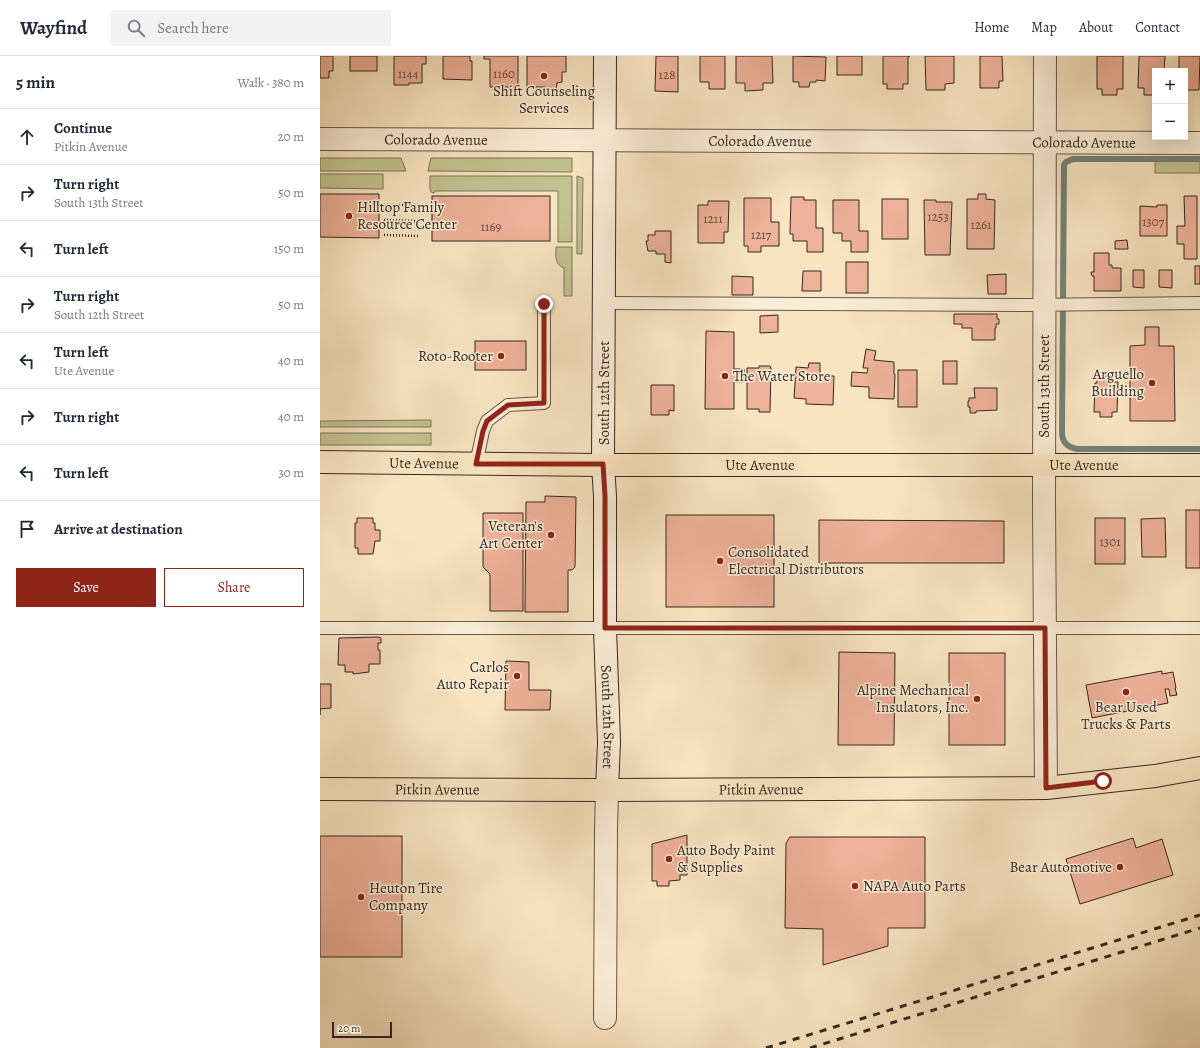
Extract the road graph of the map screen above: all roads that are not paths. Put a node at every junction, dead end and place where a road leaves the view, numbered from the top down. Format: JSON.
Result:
{"nodes":[{"id":1,"x":605,"y":56,"type":"edge"},
{"id":2,"x":1045,"y":56,"type":"edge"},
{"id":3,"x":320,"y":139,"type":"edge"},
{"id":4,"x":604,"y":141,"type":"junction"},
{"id":5,"x":1044,"y":142,"type":"junction"},
{"id":6,"x":1200,"y":143,"type":"edge"},
{"id":7,"x":544,"y":304,"type":"dead end"},
{"id":8,"x":604,"y":304,"type":"junction"},
{"id":9,"x":1044,"y":304,"type":"junction"},
{"id":10,"x":1200,"y":304,"type":"edge"},
{"id":11,"x":320,"y":462,"type":"edge"},
{"id":12,"x":476,"y":464,"type":"junction"},
{"id":13,"x":603,"y":464,"type":"junction"},
{"id":14,"x":1044,"y":465,"type":"junction"},
{"id":15,"x":1200,"y":465,"type":"edge"},
{"id":16,"x":320,"y":628,"type":"edge"},
{"id":17,"x":605,"y":628,"type":"junction"},
{"id":18,"x":1045,"y":628,"type":"junction"},
{"id":19,"x":1200,"y":628,"type":"edge"},
{"id":20,"x":1200,"y":768,"type":"edge"},
{"id":21,"x":1046,"y":788,"type":"junction"},
{"id":22,"x":320,"y":789,"type":"edge"},
{"id":23,"x":607,"y":790,"type":"junction"},
{"id":24,"x":605,"y":1018,"type":"dead end"}],
"edges":[{"from":1,"to":4,"type":"street","name":"South 12th Street"},
{"from":2,"to":5,"type":"street","name":"South 13th Street"},
{"from":3,"to":4,"type":"street","name":"Colorado Avenue"},
{"from":4,"to":5,"type":"street","name":"Colorado Avenue"},
{"from":4,"to":8,"type":"street","name":"South 12th Street"},
{"from":5,"to":6,"type":"street","name":"Colorado Avenue"},
{"from":5,"to":9,"type":"street","name":"South 13th Street"},
{"from":7,"to":12,"type":"lane"},
{"from":8,"to":9,"type":"lane"},
{"from":8,"to":13,"type":"street","name":"South 12th Street"},
{"from":9,"to":10,"type":"lane"},
{"from":9,"to":14,"type":"street","name":"South 13th Street"},
{"from":11,"to":12,"type":"main road","name":"Ute Avenue"},
{"from":12,"to":13,"type":"main road","name":"Ute Avenue"},
{"from":13,"to":14,"type":"main road","name":"Ute Avenue"},
{"from":13,"to":17,"type":"street","name":"South 12th Street"},
{"from":14,"to":15,"type":"main road","name":"Ute Avenue"},
{"from":14,"to":18,"type":"street","name":"South 13th Street"},
{"from":16,"to":17,"type":"lane"},
{"from":17,"to":18,"type":"lane"},
{"from":17,"to":23,"type":"street","name":"South 12th Street"},
{"from":18,"to":19,"type":"lane"},
{"from":18,"to":21,"type":"street","name":"South 13th Street"},
{"from":20,"to":21,"type":"main road","name":"Pitkin Avenue"},
{"from":21,"to":23,"type":"main road","name":"Pitkin Avenue"},
{"from":22,"to":23,"type":"main road","name":"Pitkin Avenue"},
{"from":23,"to":24,"type":"street","name":"South 12th Street"}]}
